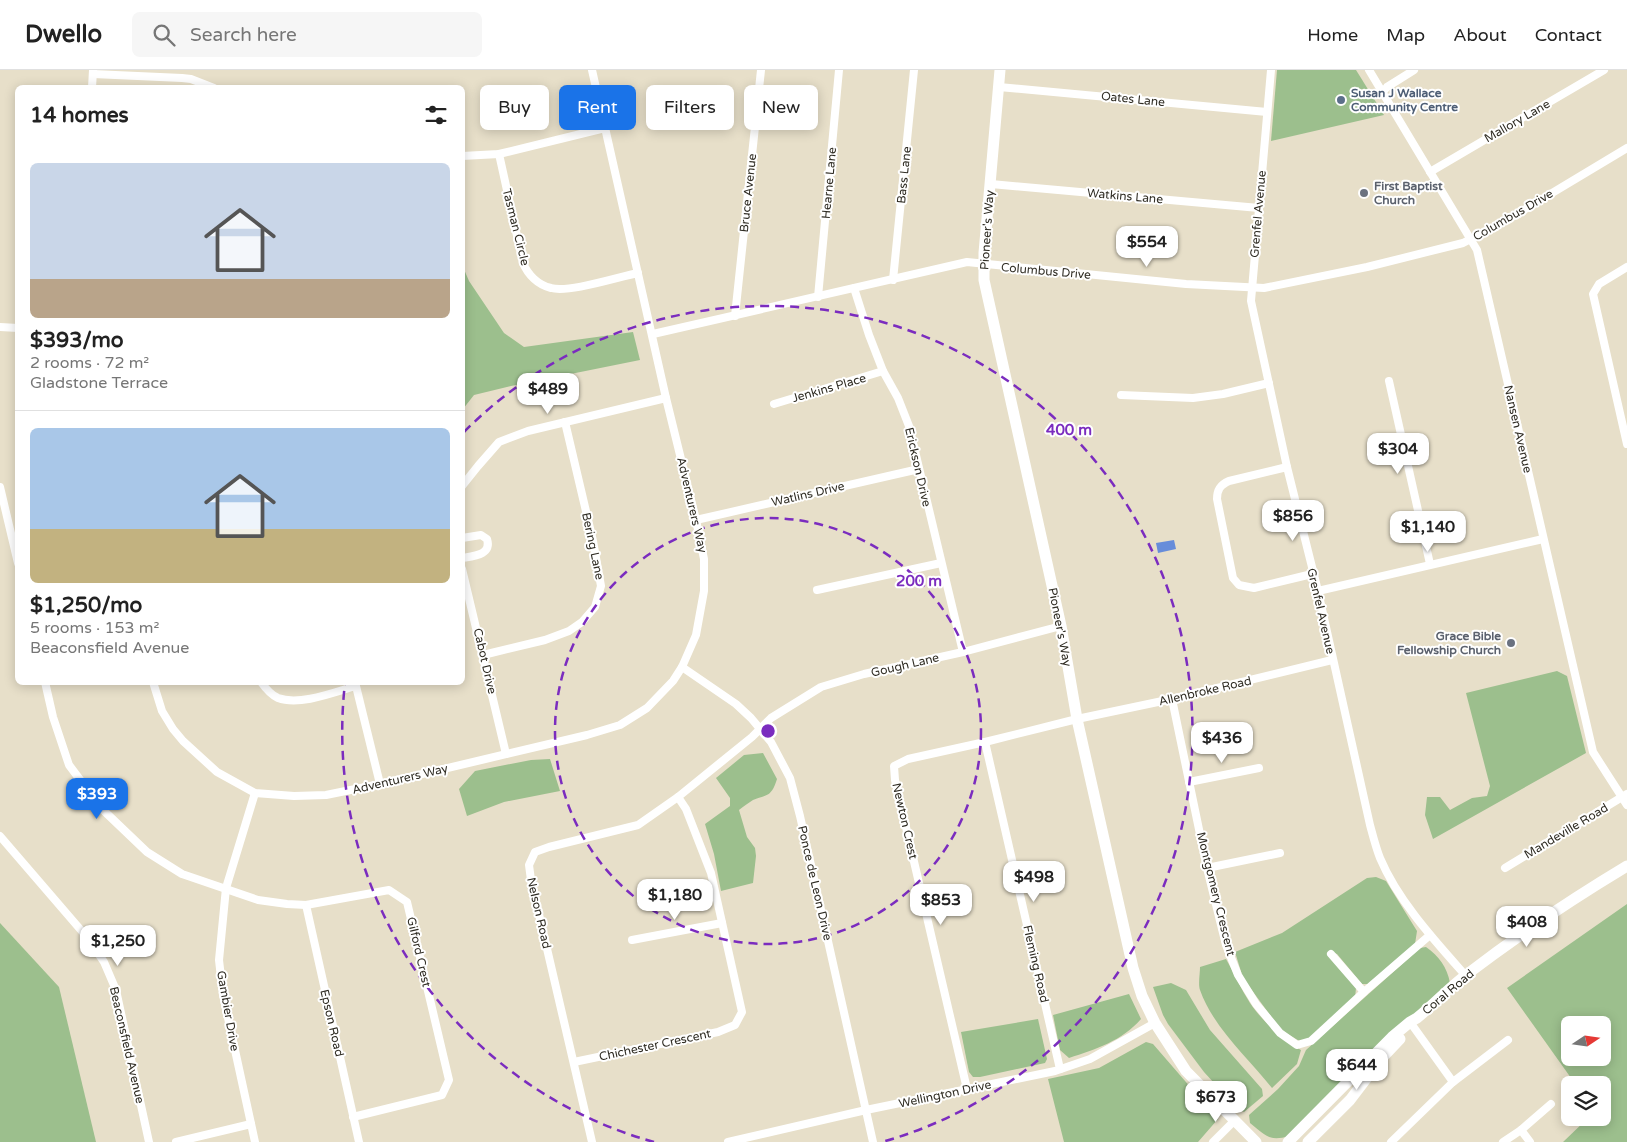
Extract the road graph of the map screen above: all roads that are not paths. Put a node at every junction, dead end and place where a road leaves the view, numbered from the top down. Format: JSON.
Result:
{"nodes":[{"id":1,"x":592,"y":70,"type":"edge"},
{"id":2,"x":761,"y":70,"type":"edge"},
{"id":3,"x":840,"y":70,"type":"edge"},
{"id":4,"x":914,"y":70,"type":"edge"},
{"id":5,"x":1000,"y":70,"type":"edge"},
{"id":6,"x":1271,"y":70,"type":"edge"},
{"id":7,"x":1369,"y":70,"type":"edge"},
{"id":8,"x":1414,"y":70,"type":"edge"},
{"id":9,"x":1604,"y":70,"type":"edge"},
{"id":10,"x":93,"y":72,"type":"edge"},
{"id":11,"x":92,"y":85,"type":"edge"},
{"id":12,"x":206,"y":85,"type":"edge"},
{"id":13,"x":595,"y":85,"type":"edge"},
{"id":14,"x":999,"y":87,"type":"junction"},
{"id":15,"x":1382,"y":93,"type":"junction"},
{"id":16,"x":1267,"y":112,"type":"junction"},
{"id":17,"x":597,"y":130,"type":"edge"},
{"id":18,"x":605,"y":130,"type":"edge"},
{"id":19,"x":1627,"y":148,"type":"edge"},
{"id":20,"x":500,"y":154,"type":"junction"},
{"id":21,"x":465,"y":156,"type":"edge"},
{"id":22,"x":1430,"y":172,"type":"junction"},
{"id":23,"x":991,"y":184,"type":"junction"},
{"id":24,"x":1259,"y":208,"type":"junction"},
{"id":25,"x":1471,"y":239,"type":"junction"},
{"id":26,"x":984,"y":265,"type":"junction"},
{"id":27,"x":1627,"y":267,"type":"edge"},
{"id":28,"x":638,"y":273,"type":"junction"},
{"id":29,"x":893,"y":280,"type":"junction"},
{"id":30,"x":854,"y":288,"type":"junction"},
{"id":31,"x":1252,"y":288,"type":"junction"},
{"id":32,"x":818,"y":297,"type":"junction"},
{"id":33,"x":735,"y":316,"type":"junction"},
{"id":34,"x":0,"y":327,"type":"edge"},
{"id":35,"x":15,"y":328,"type":"edge"},
{"id":36,"x":653,"y":334,"type":"junction"},
{"id":37,"x":882,"y":371,"type":"junction"},
{"id":38,"x":1389,"y":381,"type":"dead end"},
{"id":39,"x":1269,"y":383,"type":"junction"},
{"id":40,"x":1122,"y":395,"type":"dead end"},
{"id":41,"x":666,"y":398,"type":"junction"},
{"id":42,"x":774,"y":404,"type":"dead end"},
{"id":43,"x":565,"y":422,"type":"junction"},
{"id":44,"x":1627,"y":444,"type":"edge"},
{"id":45,"x":1288,"y":468,"type":"junction"},
{"id":46,"x":919,"y":469,"type":"junction"},
{"id":47,"x":465,"y":482,"type":"edge"},
{"id":48,"x":0,"y":487,"type":"edge"},
{"id":49,"x":696,"y":520,"type":"junction"},
{"id":50,"x":465,"y":538,"type":"edge"},
{"id":51,"x":1543,"y":539,"type":"junction"},
{"id":52,"x":15,"y":550,"type":"edge"},
{"id":53,"x":465,"y":557,"type":"edge"},
{"id":54,"x":941,"y":563,"type":"junction"},
{"id":55,"x":1430,"y":564,"type":"junction"},
{"id":56,"x":1312,"y":574,"type":"junction"},
{"id":57,"x":465,"y":581,"type":"edge"},
{"id":58,"x":818,"y":590,"type":"dead end"},
{"id":59,"x":1318,"y":592,"type":"junction"},
{"id":60,"x":1061,"y":626,"type":"junction"},
{"id":61,"x":963,"y":652,"type":"junction"},
{"id":62,"x":483,"y":655,"type":"junction"},
{"id":63,"x":1332,"y":660,"type":"junction"},
{"id":64,"x":682,"y":667,"type":"junction"},
{"id":65,"x":46,"y":685,"type":"edge"},
{"id":66,"x":155,"y":685,"type":"edge"},
{"id":67,"x":263,"y":685,"type":"edge"},
{"id":68,"x":353,"y":685,"type":"edge"},
{"id":69,"x":356,"y":685,"type":"edge"},
{"id":70,"x":1172,"y":699,"type":"junction"},
{"id":71,"x":1077,"y":719,"type":"junction"},
{"id":72,"x":760,"y":729,"type":"junction"},
{"id":73,"x":985,"y":742,"type":"junction"},
{"id":74,"x":506,"y":754,"type":"junction"},
{"id":75,"x":1259,"y":768,"type":"dead end"},
{"id":76,"x":1189,"y":782,"type":"junction"},
{"id":77,"x":380,"y":784,"type":"junction"},
{"id":78,"x":256,"y":794,"type":"junction"},
{"id":79,"x":1624,"y":795,"type":"edge"},
{"id":80,"x":678,"y":797,"type":"junction"},
{"id":81,"x":1627,"y":805,"type":"edge"},
{"id":82,"x":0,"y":836,"type":"edge"},
{"id":83,"x":1280,"y":853,"type":"dead end"},
{"id":84,"x":1627,"y":866,"type":"edge"},
{"id":85,"x":1207,"y":868,"type":"junction"},
{"id":86,"x":1505,"y":868,"type":"dead end"},
{"id":87,"x":226,"y":888,"type":"junction"},
{"id":88,"x":306,"y":905,"type":"junction"},
{"id":89,"x":722,"y":923,"type":"junction"},
{"id":90,"x":1430,"y":935,"type":"junction"},
{"id":91,"x":632,"y":940,"type":"dead end"},
{"id":92,"x":1331,"y":954,"type":"dead end"},
{"id":93,"x":1466,"y":976,"type":"junction"},
{"id":94,"x":1364,"y":992,"type":"junction"},
{"id":95,"x":1413,"y":1022,"type":"junction"},
{"id":96,"x":1155,"y":1023,"type":"junction"},
{"id":97,"x":1508,"y":1040,"type":"dead end"},
{"id":98,"x":574,"y":1062,"type":"junction"},
{"id":99,"x":1060,"y":1069,"type":"junction"},
{"id":100,"x":1453,"y":1082,"type":"junction"},
{"id":101,"x":967,"y":1089,"type":"junction"},
{"id":102,"x":1551,"y":1104,"type":"dead end"},
{"id":103,"x":866,"y":1110,"type":"junction"},
{"id":104,"x":353,"y":1118,"type":"junction"},
{"id":105,"x":1235,"y":1120,"type":"junction"},
{"id":106,"x":251,"y":1124,"type":"junction"},
{"id":107,"x":1521,"y":1130,"type":"junction"},
{"id":108,"x":771,"y":1132,"type":"junction"},
{"id":109,"x":149,"y":1142,"type":"edge"},
{"id":110,"x":176,"y":1142,"type":"edge"},
{"id":111,"x":255,"y":1142,"type":"edge"},
{"id":112,"x":359,"y":1142,"type":"edge"},
{"id":113,"x":592,"y":1142,"type":"edge"},
{"id":114,"x":728,"y":1142,"type":"edge"},
{"id":115,"x":772,"y":1142,"type":"edge"},
{"id":116,"x":873,"y":1142,"type":"edge"},
{"id":117,"x":1213,"y":1142,"type":"edge"},
{"id":118,"x":1256,"y":1142,"type":"edge"},
{"id":119,"x":1288,"y":1142,"type":"edge"},
{"id":120,"x":1308,"y":1142,"type":"edge"},
{"id":121,"x":1391,"y":1142,"type":"edge"},
{"id":122,"x":1503,"y":1142,"type":"edge"},
{"id":123,"x":1530,"y":1142,"type":"edge"}],
"edges":[{"from":1,"to":13,"type":"street","name":"Adventurers Way"},
{"from":2,"to":33,"type":"street","name":"Bruce Avenue"},
{"from":3,"to":32,"type":"street","name":"Hearne Lane"},
{"from":4,"to":29,"type":"street","name":"Bass Lane"},
{"from":5,"to":14,"type":"main road","name":"Pioneer's Way"},
{"from":6,"to":16,"type":"street","name":"Grenfel Avenue"},
{"from":7,"to":15,"type":"street","name":"Nansen Avenue"},
{"from":8,"to":15,"type":"street"},
{"from":9,"to":22,"type":"street","name":"Mallory Lane"},
{"from":10,"to":11,"type":"street"},
{"from":10,"to":12,"type":"street"},
{"from":14,"to":16,"type":"street","name":"Oates Lane"},
{"from":14,"to":23,"type":"main road","name":"Pioneer's Way"},
{"from":15,"to":22,"type":"street","name":"Nansen Avenue"},
{"from":16,"to":24,"type":"street","name":"Grenfel Avenue"},
{"from":17,"to":20,"type":"street"},
{"from":18,"to":28,"type":"street","name":"Adventurers Way"},
{"from":19,"to":25,"type":"street","name":"Columbus Drive"},
{"from":20,"to":21,"type":"street"},
{"from":20,"to":28,"type":"street","name":"Tasman Circle"},
{"from":22,"to":25,"type":"street","name":"Nansen Avenue"},
{"from":23,"to":24,"type":"street","name":"Watkins Lane"},
{"from":23,"to":26,"type":"main road","name":"Pioneer's Way"},
{"from":24,"to":31,"type":"street","name":"Grenfel Avenue"},
{"from":25,"to":31,"type":"street","name":"Columbus Drive"},
{"from":25,"to":51,"type":"street","name":"Nansen Avenue"},
{"from":26,"to":29,"type":"street","name":"Columbus Drive"},
{"from":26,"to":31,"type":"street","name":"Columbus Drive"},
{"from":26,"to":60,"type":"main road","name":"Pioneer's Way"},
{"from":27,"to":44,"type":"street"},
{"from":28,"to":36,"type":"street","name":"Adventurers Way"},
{"from":29,"to":30,"type":"street","name":"Columbus Drive"},
{"from":30,"to":32,"type":"street","name":"Columbus Drive"},
{"from":30,"to":37,"type":"street","name":"Erickson Drive"},
{"from":31,"to":39,"type":"street","name":"Grenfel Avenue"},
{"from":32,"to":33,"type":"street","name":"Columbus Drive"},
{"from":33,"to":36,"type":"street","name":"Columbus Drive"},
{"from":34,"to":35,"type":"street"},
{"from":36,"to":41,"type":"street","name":"Adventurers Way"},
{"from":37,"to":42,"type":"street","name":"Jenkins Place"},
{"from":37,"to":46,"type":"street","name":"Erickson Drive"},
{"from":38,"to":55,"type":"street"},
{"from":39,"to":40,"type":"street"},
{"from":39,"to":45,"type":"street","name":"Grenfel Avenue"},
{"from":41,"to":43,"type":"street"},
{"from":41,"to":49,"type":"street","name":"Adventurers Way"},
{"from":43,"to":47,"type":"street"},
{"from":43,"to":62,"type":"street","name":"Bering Lane"},
{"from":45,"to":56,"type":"street","name":"Grenfel Avenue"},
{"from":45,"to":56,"type":"street"},
{"from":46,"to":49,"type":"street","name":"Watlins Drive"},
{"from":46,"to":54,"type":"street","name":"Erickson Drive"},
{"from":48,"to":52,"type":"street"},
{"from":49,"to":64,"type":"street","name":"Adventurers Way"},
{"from":50,"to":53,"type":"street"},
{"from":51,"to":55,"type":"street"},
{"from":51,"to":79,"type":"street","name":"Nansen Avenue"},
{"from":54,"to":58,"type":"street"},
{"from":54,"to":61,"type":"street","name":"Erickson Drive"},
{"from":55,"to":59,"type":"street"},
{"from":56,"to":59,"type":"street","name":"Grenfel Avenue"},
{"from":57,"to":62,"type":"street","name":"Cabot Drive"},
{"from":59,"to":63,"type":"street","name":"Grenfel Avenue"},
{"from":60,"to":61,"type":"street","name":"Gough Lane"},
{"from":60,"to":71,"type":"main road","name":"Pioneer's Way"},
{"from":61,"to":72,"type":"street","name":"Gough Lane"},
{"from":62,"to":74,"type":"street","name":"Cabot Drive"},
{"from":63,"to":70,"type":"street","name":"Allenbroke Road"},
{"from":63,"to":90,"type":"street","name":"Grenfel Avenue"},
{"from":64,"to":72,"type":"street","name":"Ponce de Leon Drive"},
{"from":64,"to":74,"type":"street","name":"Adventurers Way"},
{"from":65,"to":87,"type":"street","name":"Gilford Crest"},
{"from":66,"to":78,"type":"street"},
{"from":67,"to":68,"type":"street"},
{"from":69,"to":77,"type":"street"},
{"from":70,"to":71,"type":"street","name":"Allenbroke Road"},
{"from":70,"to":76,"type":"street","name":"Montgomery Crescent"},
{"from":71,"to":73,"type":"street","name":"Newton Crest"},
{"from":71,"to":96,"type":"main road","name":"Pioneer's Way"},
{"from":72,"to":80,"type":"street","name":"Nelson Road"},
{"from":72,"to":103,"type":"street","name":"Ponce de Leon Drive"},
{"from":73,"to":99,"type":"street","name":"Fleming Road"},
{"from":73,"to":101,"type":"street","name":"Newton Crest"},
{"from":74,"to":77,"type":"street","name":"Adventurers Way"},
{"from":75,"to":76,"type":"street"},
{"from":76,"to":85,"type":"street","name":"Montgomery Crescent"},
{"from":77,"to":78,"type":"street","name":"Adventurers Way"},
{"from":78,"to":87,"type":"street","name":"Gambier Drive"},
{"from":79,"to":81,"type":"street","name":"Nansen Avenue"},
{"from":79,"to":86,"type":"street","name":"Mandeville Road"},
{"from":80,"to":89,"type":"street","name":"Chichester Crescent"},
{"from":80,"to":98,"type":"street","name":"Nelson Road"},
{"from":82,"to":109,"type":"street","name":"Beaconsfield Avenue"},
{"from":83,"to":85,"type":"street"},
{"from":84,"to":93,"type":"main road","name":"Coral Road"},
{"from":85,"to":94,"type":"street","name":"Montgomery Crescent"},
{"from":87,"to":88,"type":"street","name":"Gilford Crest"},
{"from":87,"to":106,"type":"street","name":"Gambier Drive"},
{"from":88,"to":104,"type":"street","name":"Epson Road"},
{"from":88,"to":104,"type":"street","name":"Gilford Crest"},
{"from":89,"to":91,"type":"street"},
{"from":89,"to":98,"type":"street","name":"Chichester Crescent"},
{"from":90,"to":93,"type":"street","name":"Grenfel Avenue"},
{"from":90,"to":94,"type":"street","name":"Montgomery Crescent"},
{"from":92,"to":94,"type":"street"},
{"from":93,"to":95,"type":"main road","name":"Coral Road"},
{"from":95,"to":100,"type":"street"},
{"from":95,"to":119,"type":"main road","name":"Coral Road"},
{"from":95,"to":120,"type":"main road","name":"Coral Road"},
{"from":96,"to":99,"type":"street","name":"Wellington Drive"},
{"from":96,"to":105,"type":"main road","name":"Pioneer's Way"},
{"from":97,"to":100,"type":"street"},
{"from":98,"to":113,"type":"street","name":"Nelson Road"},
{"from":99,"to":101,"type":"street","name":"Wellington Drive"},
{"from":100,"to":121,"type":"street"},
{"from":101,"to":103,"type":"street","name":"Wellington Drive"},
{"from":102,"to":107,"type":"street"},
{"from":103,"to":108,"type":"street","name":"Wellington Drive"},
{"from":103,"to":116,"type":"street","name":"Ponce de Leon Drive"},
{"from":104,"to":112,"type":"street","name":"Epson Road"},
{"from":105,"to":117,"type":"street"},
{"from":105,"to":118,"type":"main road","name":"Pioneer's Way"},
{"from":106,"to":110,"type":"street"},
{"from":106,"to":111,"type":"street","name":"Gambier Drive"},
{"from":107,"to":122,"type":"street"},
{"from":107,"to":123,"type":"street"},
{"from":108,"to":114,"type":"street","name":"Wellington Drive"},
{"from":108,"to":115,"type":"street"}]}
